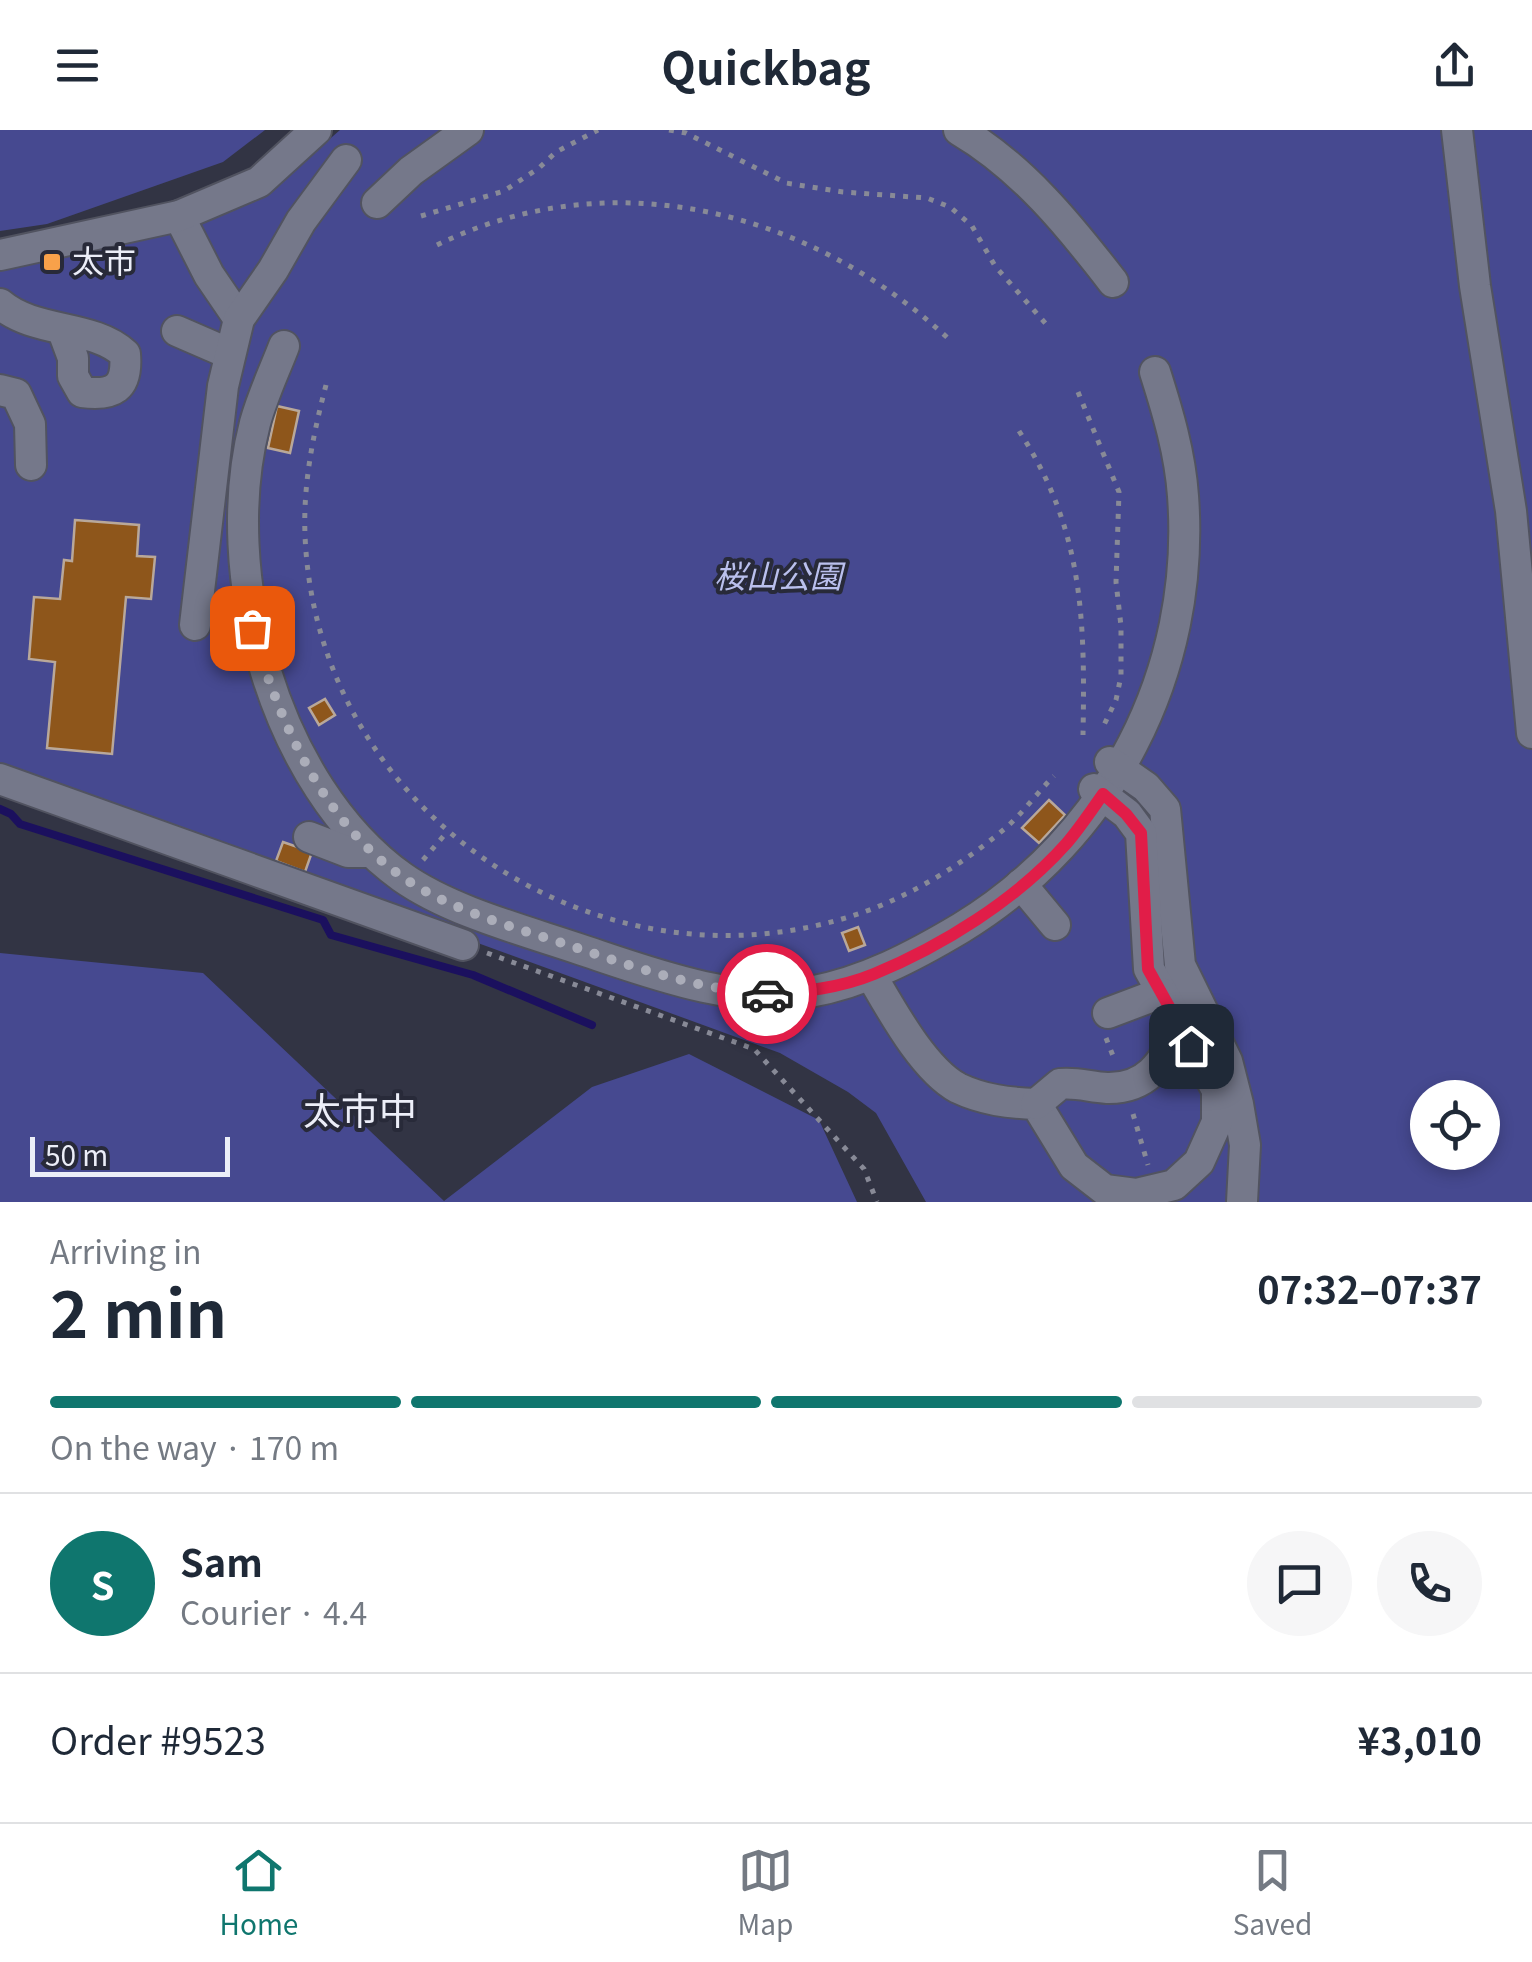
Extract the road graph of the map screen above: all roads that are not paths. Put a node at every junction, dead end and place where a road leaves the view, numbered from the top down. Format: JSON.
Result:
{"nodes":[{"id":1,"x":316,"y":130,"type":"edge"},
{"id":2,"x":468,"y":130,"type":"edge"},
{"id":3,"x":958,"y":130,"type":"edge"},
{"id":4,"x":1457,"y":130,"type":"edge"},
{"id":5,"x":346,"y":160,"type":"dead end"},
{"id":6,"x":376,"y":204,"type":"dead end"},
{"id":7,"x":179,"y":216,"type":"junction"},
{"id":8,"x":0,"y":254,"type":"edge"},
{"id":9,"x":1114,"y":282,"type":"dead end"},
{"id":10,"x":0,"y":304,"type":"edge"},
{"id":11,"x":239,"y":319,"type":"junction"},
{"id":12,"x":63,"y":331,"type":"dead end"},
{"id":13,"x":177,"y":331,"type":"dead end"},
{"id":14,"x":284,"y":346,"type":"dead end"},
{"id":15,"x":230,"y":354,"type":"junction"},
{"id":16,"x":1155,"y":372,"type":"dead end"},
{"id":17,"x":0,"y":390,"type":"edge"},
{"id":18,"x":32,"y":465,"type":"dead end"},
{"id":19,"x":195,"y":625,"type":"dead end"},
{"id":20,"x":1532,"y":733,"type":"edge"},
{"id":21,"x":1115,"y":765,"type":"junction"},
{"id":22,"x":0,"y":779,"type":"edge"},
{"id":23,"x":1098,"y":791,"type":"junction"},
{"id":24,"x":309,"y":837,"type":"dead end"},
{"id":25,"x":371,"y":852,"type":"junction"},
{"id":26,"x":1021,"y":884,"type":"junction"},
{"id":27,"x":1055,"y":925,"type":"dead end"},
{"id":28,"x":462,"y":945,"type":"road end"},
{"id":29,"x":871,"y":975,"type":"junction"},
{"id":30,"x":1161,"y":993,"type":"junction"},
{"id":31,"x":1106,"y":1025,"type":"road end"},
{"id":32,"x":1181,"y":1028,"type":"junction"},
{"id":33,"x":1214,"y":1062,"type":"junction"},
{"id":34,"x":1036,"y":1104,"type":"junction"},
{"id":35,"x":1242,"y":1202,"type":"edge"}],
"edges":[{"from":1,"to":7,"type":"street"},
{"from":2,"to":6,"type":"street"},
{"from":3,"to":9,"type":"street"},
{"from":4,"to":20,"type":"street"},
{"from":5,"to":11,"type":"street"},
{"from":7,"to":8,"type":"street"},
{"from":7,"to":11,"type":"street"},
{"from":10,"to":12,"type":"street"},
{"from":11,"to":15,"type":"street"},
{"from":13,"to":15,"type":"street"},
{"from":14,"to":25,"type":"street"},
{"from":15,"to":19,"type":"street"},
{"from":16,"to":21,"type":"street"},
{"from":17,"to":18,"type":"street"},
{"from":21,"to":23,"type":"street"},
{"from":21,"to":33,"type":"street"},
{"from":22,"to":28,"type":"street"},
{"from":23,"to":26,"type":"street"},
{"from":23,"to":30,"type":"street"},
{"from":24,"to":25,"type":"street"},
{"from":25,"to":29,"type":"street"},
{"from":26,"to":27,"type":"street"},
{"from":26,"to":29,"type":"street"},
{"from":29,"to":34,"type":"street"},
{"from":30,"to":31,"type":"street"},
{"from":30,"to":32,"type":"street"},
{"from":32,"to":33,"type":"street"},
{"from":32,"to":34,"type":"street"},
{"from":33,"to":34,"type":"street"},
{"from":33,"to":35,"type":"street"}]}
